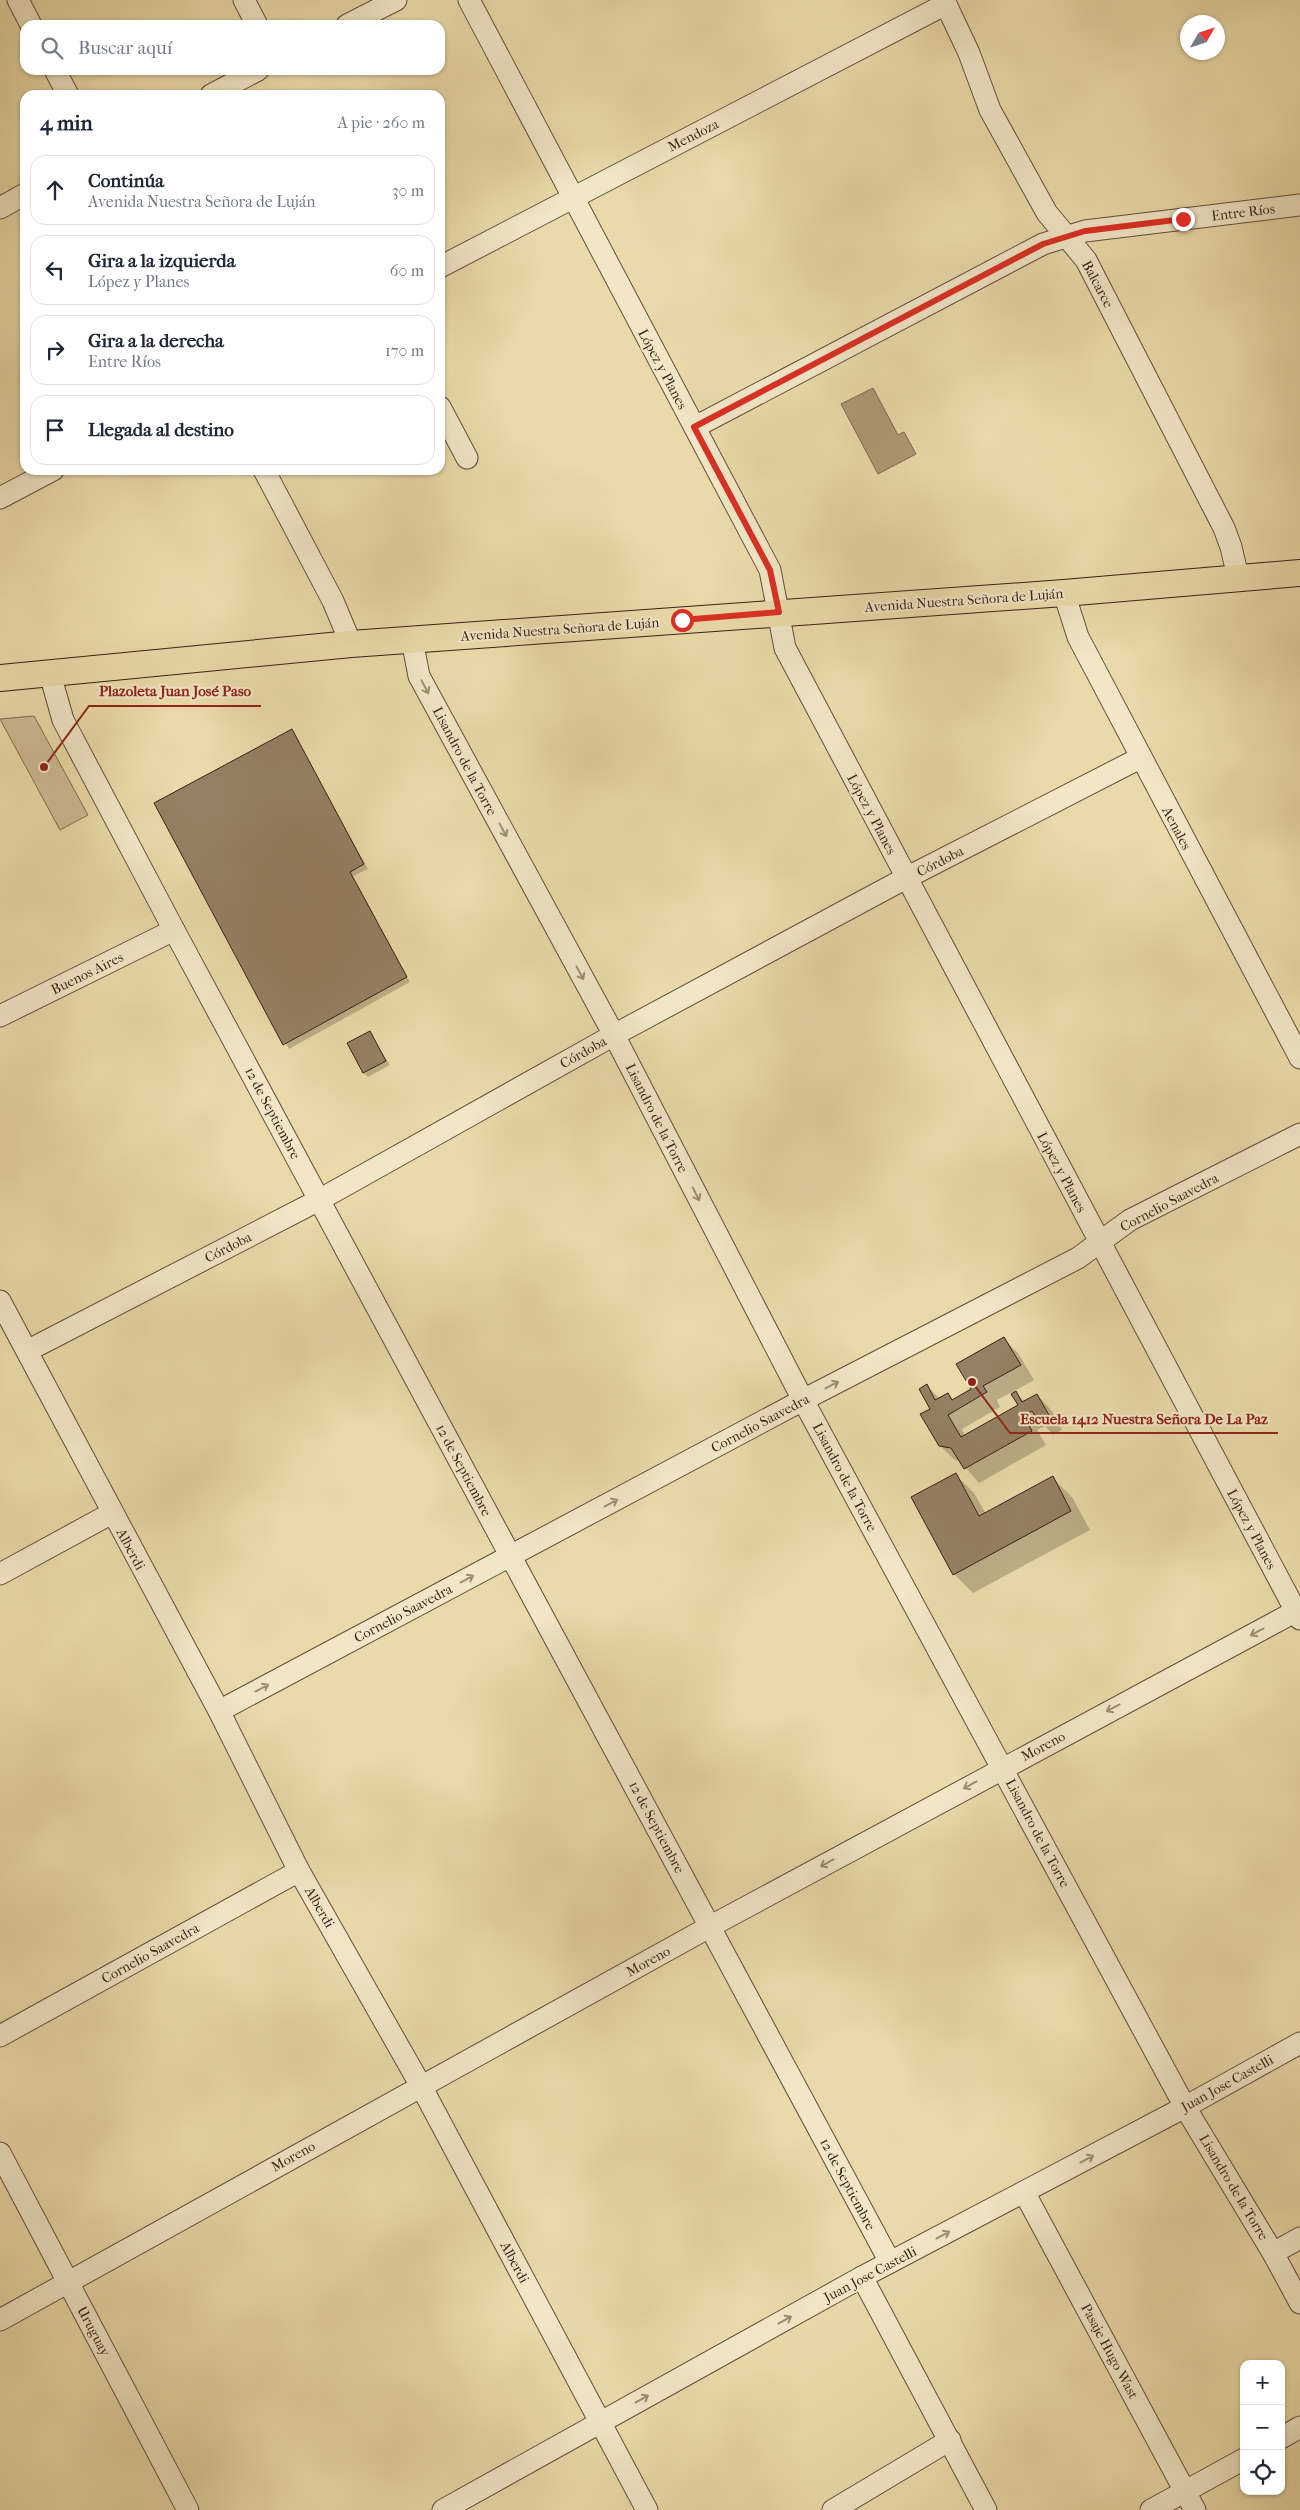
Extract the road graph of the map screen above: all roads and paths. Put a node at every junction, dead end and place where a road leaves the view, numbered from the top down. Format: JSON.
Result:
{"nodes":[{"id":1,"x":18,"y":0,"type":"edge"},
{"id":2,"x":244,"y":0,"type":"edge"},
{"id":3,"x":396,"y":0,"type":"edge"},
{"id":4,"x":469,"y":0,"type":"edge"},
{"id":5,"x":945,"y":2,"type":"edge"},
{"id":6,"x":28,"y":20,"type":"edge"},
{"id":7,"x":254,"y":20,"type":"edge"},
{"id":8,"x":357,"y":20,"type":"edge"},
{"id":9,"x":58,"y":75,"type":"edge"},
{"id":10,"x":249,"y":75,"type":"edge"},
{"id":11,"x":65,"y":90,"type":"edge"},
{"id":12,"x":220,"y":90,"type":"edge"},
{"id":13,"x":20,"y":197,"type":"edge"},
{"id":14,"x":572,"y":198,"type":"junction"},
{"id":15,"x":1300,"y":205,"type":"edge"},
{"id":16,"x":0,"y":208,"type":"edge"},
{"id":17,"x":1066,"y":236,"type":"junction"},
{"id":18,"x":445,"y":264,"type":"edge"},
{"id":19,"x":445,"y":416,"type":"edge"},
{"id":20,"x":694,"y":427,"type":"junction"},
{"id":21,"x":467,"y":458,"type":"dead end"},
{"id":22,"x":44,"y":475,"type":"edge"},
{"id":23,"x":267,"y":475,"type":"edge"},
{"id":24,"x":0,"y":498,"type":"edge"},
{"id":25,"x":1300,"y":573,"type":"edge"},
{"id":26,"x":1238,"y":577,"type":"junction"},
{"id":27,"x":1064,"y":593,"type":"junction"},
{"id":28,"x":779,"y":612,"type":"junction"},
{"id":29,"x":412,"y":640,"type":"junction"},
{"id":30,"x":351,"y":644,"type":"junction"},
{"id":31,"x":50,"y":674,"type":"junction"},
{"id":32,"x":0,"y":678,"type":"edge"},
{"id":33,"x":1140,"y":758,"type":"junction"},
{"id":34,"x":906,"y":878,"type":"junction"},
{"id":35,"x":174,"y":930,"type":"junction"},
{"id":36,"x":0,"y":1016,"type":"edge"},
{"id":37,"x":614,"y":1035,"type":"junction"},
{"id":38,"x":1300,"y":1058,"type":"edge"},
{"id":39,"x":1300,"y":1134,"type":"edge"},
{"id":40,"x":319,"y":1200,"type":"junction"},
{"id":41,"x":1099,"y":1242,"type":"junction"},
{"id":42,"x":0,"y":1301,"type":"edge"},
{"id":43,"x":27,"y":1351,"type":"junction"},
{"id":44,"x":803,"y":1400,"type":"junction"},
{"id":45,"x":112,"y":1513,"type":"junction"},
{"id":46,"x":510,"y":1556,"type":"junction"},
{"id":47,"x":0,"y":1574,"type":"edge"},
{"id":48,"x":1299,"y":1613,"type":"edge"},
{"id":49,"x":219,"y":1711,"type":"junction"},
{"id":50,"x":1002,"y":1767,"type":"junction"},
{"id":51,"x":299,"y":1870,"type":"junction"},
{"id":52,"x":711,"y":1926,"type":"junction"},
{"id":53,"x":0,"y":2036,"type":"edge"},
{"id":54,"x":1300,"y":2043,"type":"edge"},
{"id":55,"x":421,"y":2086,"type":"junction"},
{"id":56,"x":1185,"y":2107,"type":"junction"},
{"id":57,"x":0,"y":2153,"type":"edge"},
{"id":58,"x":1024,"y":2192,"type":"junction"},
{"id":59,"x":1300,"y":2238,"type":"edge"},
{"id":60,"x":1274,"y":2253,"type":"junction"},
{"id":61,"x":890,"y":2262,"type":"junction"},
{"id":62,"x":862,"y":2277,"type":"junction"},
{"id":63,"x":68,"y":2281,"type":"junction"},
{"id":64,"x":1300,"y":2303,"type":"edge"},
{"id":65,"x":0,"y":2320,"type":"edge"},
{"id":66,"x":600,"y":2422,"type":"junction"},
{"id":67,"x":1300,"y":2427,"type":"edge"},
{"id":68,"x":1285,"y":2436,"type":"edge"},
{"id":69,"x":950,"y":2440,"type":"junction"},
{"id":70,"x":1240,"y":2462,"type":"edge"},
{"id":71,"x":1190,"y":2501,"type":"edge"},
{"id":72,"x":188,"y":2510,"type":"edge"},
{"id":73,"x":443,"y":2510,"type":"edge"},
{"id":74,"x":647,"y":2510,"type":"edge"},
{"id":75,"x":833,"y":2510,"type":"edge"},
{"id":76,"x":986,"y":2510,"type":"edge"},
{"id":77,"x":1152,"y":2510,"type":"edge"}],
"edges":[{"from":1,"to":6,"type":"street"},
{"from":2,"to":7,"type":"street"},
{"from":3,"to":8,"type":"street"},
{"from":4,"to":14,"type":"street","name":"López y Planes"},
{"from":5,"to":14,"type":"street","name":"Mendoza"},
{"from":5,"to":17,"type":"street","name":"Balcarce"},
{"from":9,"to":11,"type":"street"},
{"from":10,"to":12,"type":"street"},
{"from":13,"to":16,"type":"street"},
{"from":14,"to":18,"type":"street","name":"Mendoza"},
{"from":14,"to":20,"type":"street","name":"López y Planes"},
{"from":15,"to":17,"type":"street","name":"Entre Ríos"},
{"from":17,"to":20,"type":"street","name":"Entre Ríos"},
{"from":17,"to":26,"type":"street","name":"Balcarce"},
{"from":19,"to":21,"type":"street"},
{"from":20,"to":28,"type":"street","name":"López y Planes"},
{"from":22,"to":24,"type":"street"},
{"from":23,"to":30,"type":"street"},
{"from":25,"to":26,"type":"main road","name":"Avenida Nuestra Señora de Luján"},
{"from":26,"to":27,"type":"main road","name":"Avenida Nuestra Señora de Luján"},
{"from":27,"to":28,"type":"main road","name":"Avenida Nuestra Señora de Luján"},
{"from":27,"to":33,"type":"street","name":"Aenales"},
{"from":28,"to":29,"type":"main road","name":"Avenida Nuestra Señora de Luján"},
{"from":28,"to":34,"type":"street","name":"López y Planes"},
{"from":29,"to":30,"type":"main road","name":"Avenida Nuestra Señora de Luján"},
{"from":29,"to":37,"type":"street","name":"Lisandro de la Torre","one_way":true},
{"from":30,"to":31,"type":"main road","name":"Avenida Nuestra Señora de Luján"},
{"from":31,"to":32,"type":"main road","name":"Avenida Nuestra Señora de Luján"},
{"from":31,"to":35,"type":"street","name":"12 de Septiembre"},
{"from":33,"to":34,"type":"street","name":"Córdoba"},
{"from":33,"to":38,"type":"street","name":"Aenales"},
{"from":34,"to":37,"type":"street","name":"Córdoba"},
{"from":34,"to":41,"type":"street","name":"López y Planes"},
{"from":35,"to":36,"type":"street","name":"Buenos Aires"},
{"from":35,"to":40,"type":"street","name":"12 de Septiembre"},
{"from":37,"to":40,"type":"street","name":"Córdoba"},
{"from":37,"to":44,"type":"street","name":"Lisandro de la Torre","one_way":true},
{"from":39,"to":41,"type":"street","name":"Cornelio Saavedra"},
{"from":40,"to":43,"type":"street","name":"Córdoba"},
{"from":40,"to":46,"type":"street","name":"12 de Septiembre"},
{"from":44,"to":41,"type":"street","name":"Cornelio Saavedra","one_way":true},
{"from":41,"to":48,"type":"street","name":"López y Planes"},
{"from":42,"to":43,"type":"street","name":"Alberdi"},
{"from":43,"to":45,"type":"street","name":"Alberdi"},
{"from":46,"to":44,"type":"street","name":"Cornelio Saavedra","one_way":true},
{"from":44,"to":50,"type":"street","name":"Lisandro de la Torre"},
{"from":45,"to":47,"type":"street"},
{"from":45,"to":49,"type":"street","name":"Alberdi"},
{"from":49,"to":46,"type":"street","name":"Cornelio Saavedra","one_way":true},
{"from":46,"to":52,"type":"street","name":"12 de Septiembre"},
{"from":48,"to":50,"type":"street","name":"Moreno","one_way":true},
{"from":49,"to":51,"type":"street","name":"Alberdi"},
{"from":50,"to":52,"type":"street","name":"Moreno","one_way":true},
{"from":50,"to":56,"type":"street","name":"Lisandro de la Torre"},
{"from":51,"to":53,"type":"street","name":"Cornelio Saavedra"},
{"from":51,"to":55,"type":"street","name":"Alberdi"},
{"from":52,"to":55,"type":"street","name":"Moreno"},
{"from":52,"to":61,"type":"street","name":"12 de Septiembre"},
{"from":54,"to":56,"type":"street","name":"Juan Jose Castelli"},
{"from":55,"to":63,"type":"street","name":"Moreno"},
{"from":55,"to":66,"type":"street","name":"Alberdi"},
{"from":58,"to":56,"type":"street","name":"Juan Jose Castelli","one_way":true},
{"from":56,"to":60,"type":"street","name":"Lisandro de la Torre"},
{"from":57,"to":63,"type":"street","name":"Uruguay"},
{"from":61,"to":58,"type":"street","name":"Juan Jose Castelli","one_way":true},
{"from":58,"to":71,"type":"street","name":"Pasaje Hugo Wast"},
{"from":59,"to":60,"type":"street"},
{"from":60,"to":64,"type":"street","name":"Lisandro de la Torre"},
{"from":61,"to":62,"type":"street","name":"Juan Jose Castelli"},
{"from":66,"to":62,"type":"street","name":"Juan Jose Castelli","one_way":true},
{"from":62,"to":69,"type":"street"},
{"from":63,"to":65,"type":"street","name":"Moreno"},
{"from":63,"to":72,"type":"street","name":"Uruguay"},
{"from":66,"to":73,"type":"street","name":"Juan Jose Castelli"},
{"from":66,"to":74,"type":"street","name":"Alberdi"},
{"from":67,"to":68,"type":"street"},
{"from":69,"to":75,"type":"street"},
{"from":69,"to":76,"type":"street"},
{"from":70,"to":71,"type":"street"},
{"from":71,"to":77,"type":"street"}]}
